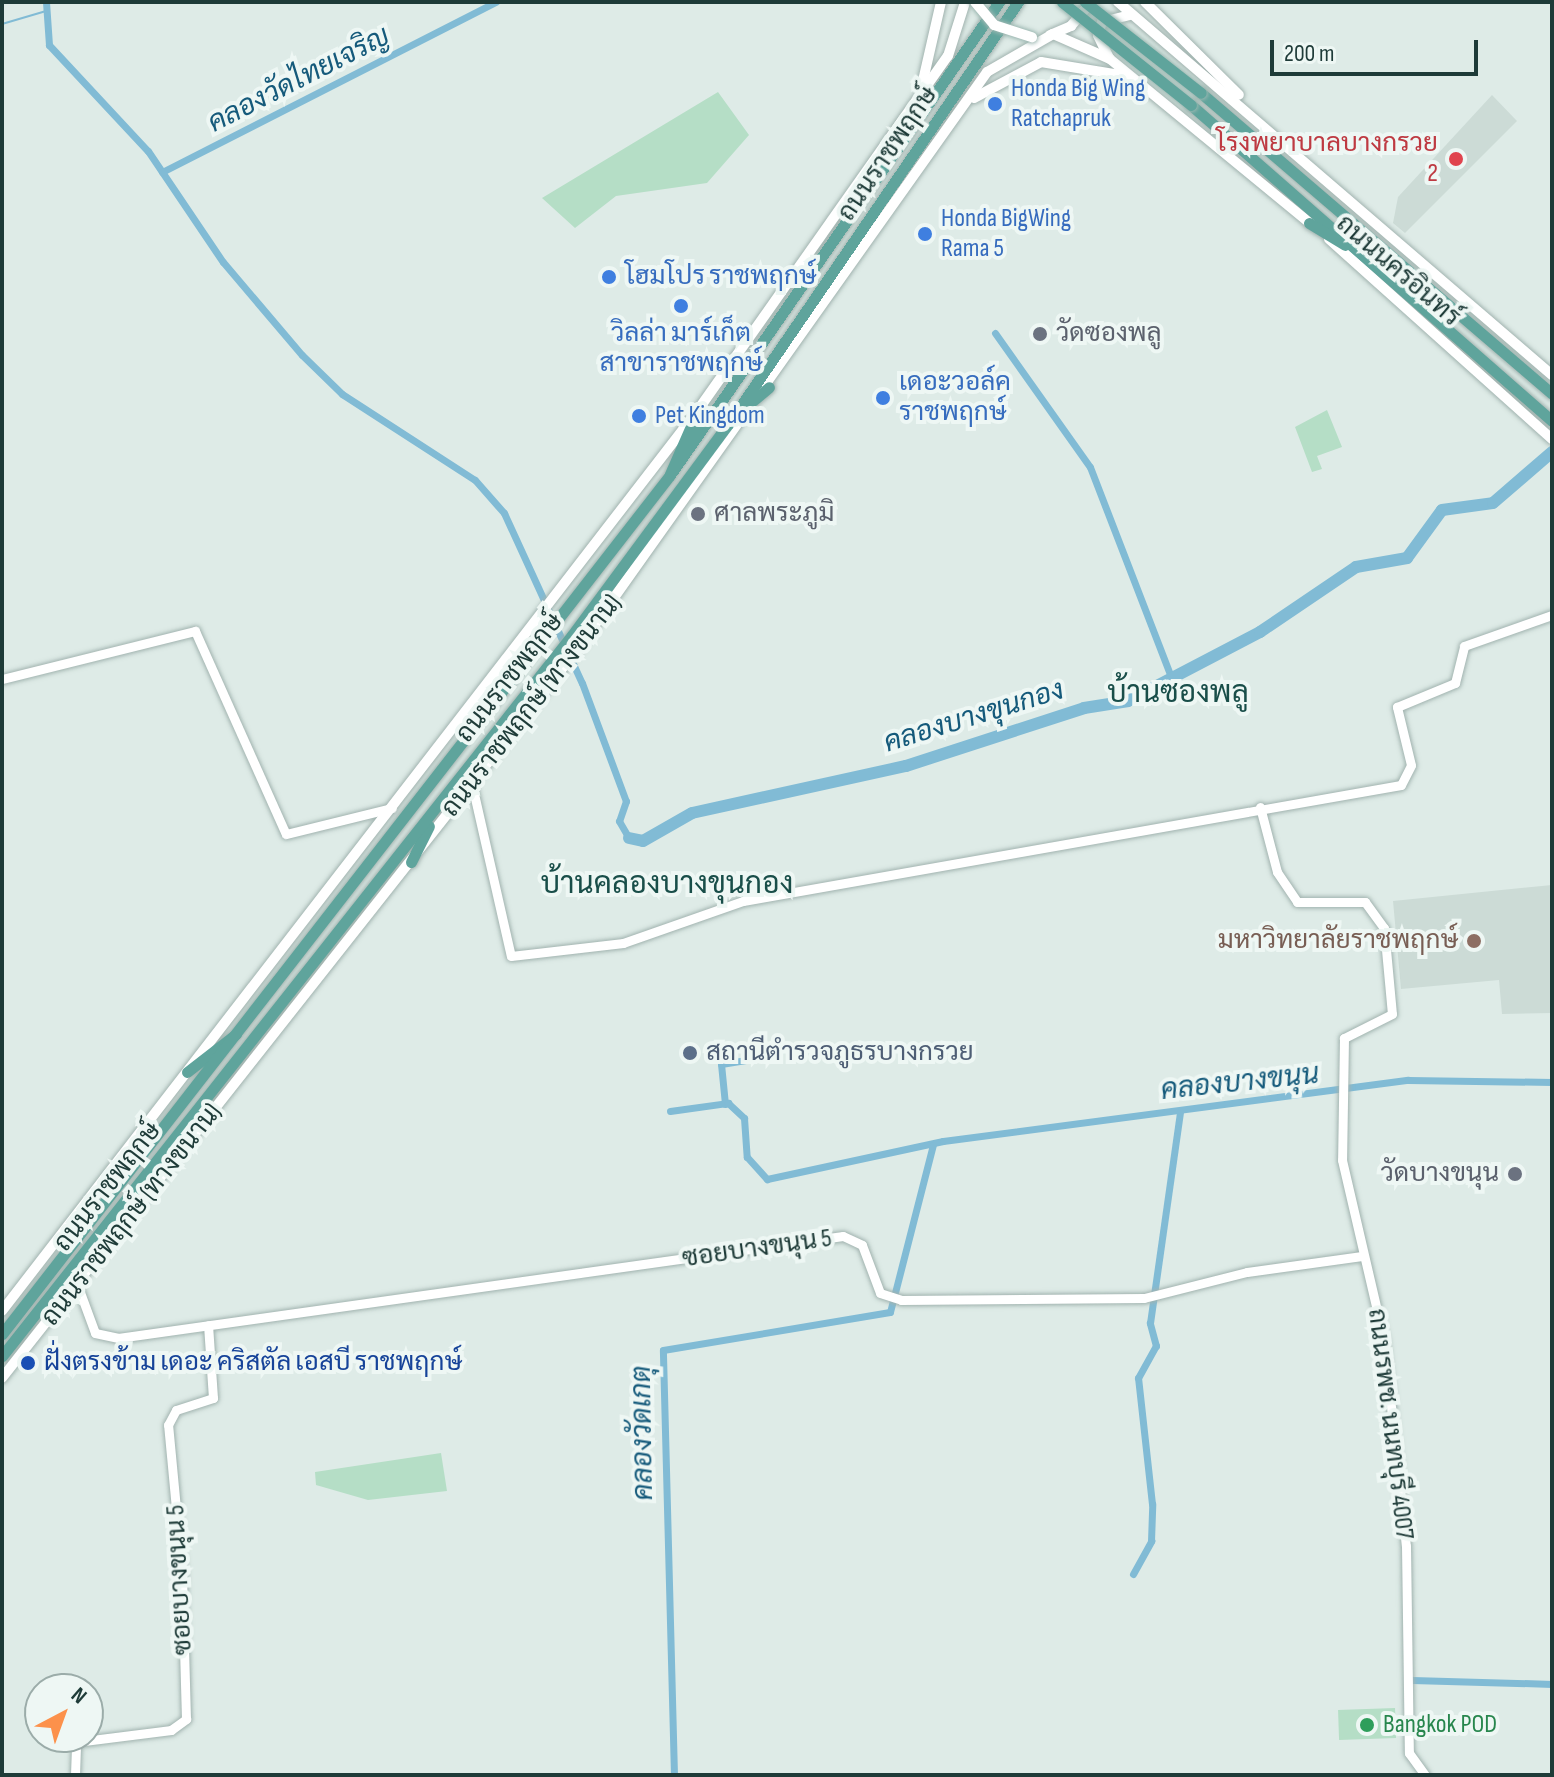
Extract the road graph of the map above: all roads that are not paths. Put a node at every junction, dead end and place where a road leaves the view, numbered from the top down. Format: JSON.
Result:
{"nodes":[{"id":1,"x":941,"y":2,"type":"edge"},
{"id":2,"x":965,"y":2,"type":"edge"},
{"id":3,"x":975,"y":2,"type":"edge"},
{"id":4,"x":999,"y":2,"type":"edge"},
{"id":5,"x":1018,"y":2,"type":"edge"},
{"id":6,"x":1062,"y":2,"type":"edge"},
{"id":7,"x":1088,"y":2,"type":"edge"},
{"id":8,"x":1118,"y":2,"type":"edge"},
{"id":9,"x":1145,"y":2,"type":"edge"},
{"id":10,"x":1131,"y":15,"type":"junction"},
{"id":11,"x":1053,"y":34,"type":"junction"},
{"id":12,"x":1110,"y":59,"type":"junction"},
{"id":13,"x":1137,"y":80,"type":"junction"},
{"id":14,"x":919,"y":95,"type":"junction"},
{"id":15,"x":966,"y":105,"type":"junction"},
{"id":16,"x":1280,"y":136,"type":"junction"},
{"id":17,"x":1309,"y":223,"type":"junction"},
{"id":18,"x":1376,"y":264,"type":"junction"},
{"id":19,"x":1552,"y":375,"type":"edge"},
{"id":20,"x":769,"y":387,"type":"junction"},
{"id":21,"x":1552,"y":394,"type":"edge"},
{"id":22,"x":698,"y":410,"type":"junction"},
{"id":23,"x":1552,"y":421,"type":"edge"},
{"id":24,"x":729,"y":423,"type":"junction"},
{"id":25,"x":1552,"y":439,"type":"edge"},
{"id":26,"x":670,"y":475,"type":"junction"},
{"id":27,"x":1552,"y":615,"type":"edge"},
{"id":28,"x":2,"y":679,"type":"edge"},
{"id":29,"x":472,"y":785,"type":"junction"},
{"id":30,"x":443,"y":800,"type":"junction"},
{"id":31,"x":395,"y":807,"type":"junction"},
{"id":32,"x":1260,"y":807,"type":"junction"},
{"id":33,"x":347,"y":825,"type":"junction"},
{"id":34,"x":372,"y":836,"type":"junction"},
{"id":35,"x":411,"y":862,"type":"junction"},
{"id":36,"x":237,"y":1034,"type":"junction"},
{"id":37,"x":187,"y":1072,"type":"junction"},
{"id":38,"x":1362,"y":1256,"type":"junction"},
{"id":39,"x":77,"y":1284,"type":"junction"},
{"id":40,"x":2,"y":1311,"type":"edge"},
{"id":41,"x":208,"y":1325,"type":"junction"},
{"id":42,"x":2,"y":1334,"type":"edge"},
{"id":43,"x":2,"y":1356,"type":"edge"},
{"id":44,"x":2,"y":1378,"type":"edge"},
{"id":45,"x":75,"y":1775,"type":"edge"},
{"id":46,"x":1425,"y":1775,"type":"edge"}],
"edges":[{"from":1,"to":14,"type":"main road"},
{"from":2,"to":14,"type":"main road","name":"ถนนราชพฤกษ์ (ทางขนาน)"},
{"from":3,"to":11,"type":"main road","bridge":true},
{"from":4,"to":26,"type":"main road","name":"ถนนราชพฤกษ์"},
{"from":5,"to":24,"type":"main road","name":"ถนนราชพฤกษ์"},
{"from":6,"to":18,"type":"main road","name":"ถนนนครอินทร์","bridge":true},
{"from":7,"to":11,"type":"main road","name":"ถนนราชพฤกษ์ (ทางขนาน)"},
{"from":7,"to":21,"type":"main road","name":"ถนนนครอินทร์","bridge":true},
{"from":8,"to":10,"type":"main road","name":"ถนนนครอินทร์"},
{"from":9,"to":16,"type":"main road"},
{"from":10,"to":12,"type":"main road"},
{"from":10,"to":16,"type":"main road","name":"ถนนนครอินทร์"},
{"from":11,"to":12,"type":"main road","name":"ถนนนครอินทร์"},
{"from":11,"to":15,"type":"main road","name":"ถนนราชพฤกษ์ (ทางขนาน)"},
{"from":12,"to":13,"type":"main road","name":"ถนนนครอินทร์"},
{"from":13,"to":15,"type":"main road"},
{"from":13,"to":17,"type":"main road","name":"ถนนนครอินทร์"},
{"from":14,"to":22,"type":"main road","name":"ถนนราชพฤกษ์ (ทางขนาน)"},
{"from":15,"to":20,"type":"main road","name":"ถนนราชพฤกษ์ (ทางขนาน)"},
{"from":16,"to":19,"type":"main road","name":"ถนนนครอินทร์"},
{"from":17,"to":18,"type":"main road"},
{"from":17,"to":25,"type":"main road","name":"ถนนนครอินทร์"},
{"from":18,"to":23,"type":"main road","name":"ถนนนครอินทร์"},
{"from":20,"to":24,"type":"main road"},
{"from":20,"to":29,"type":"main road","name":"ถนนราชพฤกษ์ (ทางขนาน)"},
{"from":22,"to":26,"type":"main road"},
{"from":22,"to":31,"type":"main road","name":"ถนนราชพฤกษ์ (ทางขนาน)"},
{"from":24,"to":30,"type":"main road","name":"ถนนราชพฤกษ์"},
{"from":26,"to":36,"type":"main road","name":"ถนนราชพฤกษ์"},
{"from":27,"to":32,"type":"street"},
{"from":28,"to":33,"type":"street"},
{"from":29,"to":32,"type":"street"},
{"from":29,"to":35,"type":"main road","name":"ถนนราชพฤกษ์ (ทางขนาน)"},
{"from":30,"to":35,"type":"main road"},
{"from":30,"to":43,"type":"main road","name":"ถนนราชพฤกษ์"},
{"from":31,"to":33,"type":"street"},
{"from":31,"to":34,"type":"main road","name":"ถนนราชพฤกษ์ (ทางขนาน)"},
{"from":32,"to":38,"type":"street","name":"ถนนรพช. นนทบุรี 4007"},
{"from":33,"to":34,"type":"street"},
{"from":34,"to":37,"type":"main road","name":"ถนนราชพฤกษ์ (ทางขนาน)"},
{"from":35,"to":39,"type":"main road","name":"ถนนราชพฤกษ์ (ทางขนาน)"},
{"from":36,"to":37,"type":"main road"},
{"from":36,"to":42,"type":"main road","name":"ถนนราชพฤกษ์"},
{"from":37,"to":40,"type":"main road","name":"ถนนราชพฤกษ์ (ทางขนาน)"},
{"from":38,"to":41,"type":"street","name":"ซอยบางขนุน 5"},
{"from":38,"to":46,"type":"street","name":"ถนนรพช. นนทบุรี 4007"},
{"from":39,"to":41,"type":"street","name":"ซอยบางขนุน 5"},
{"from":39,"to":44,"type":"main road","name":"ถนนราชพฤกษ์ (ทางขนาน)"},
{"from":41,"to":45,"type":"street","name":"ซอยบางขนุน 5"}]}
